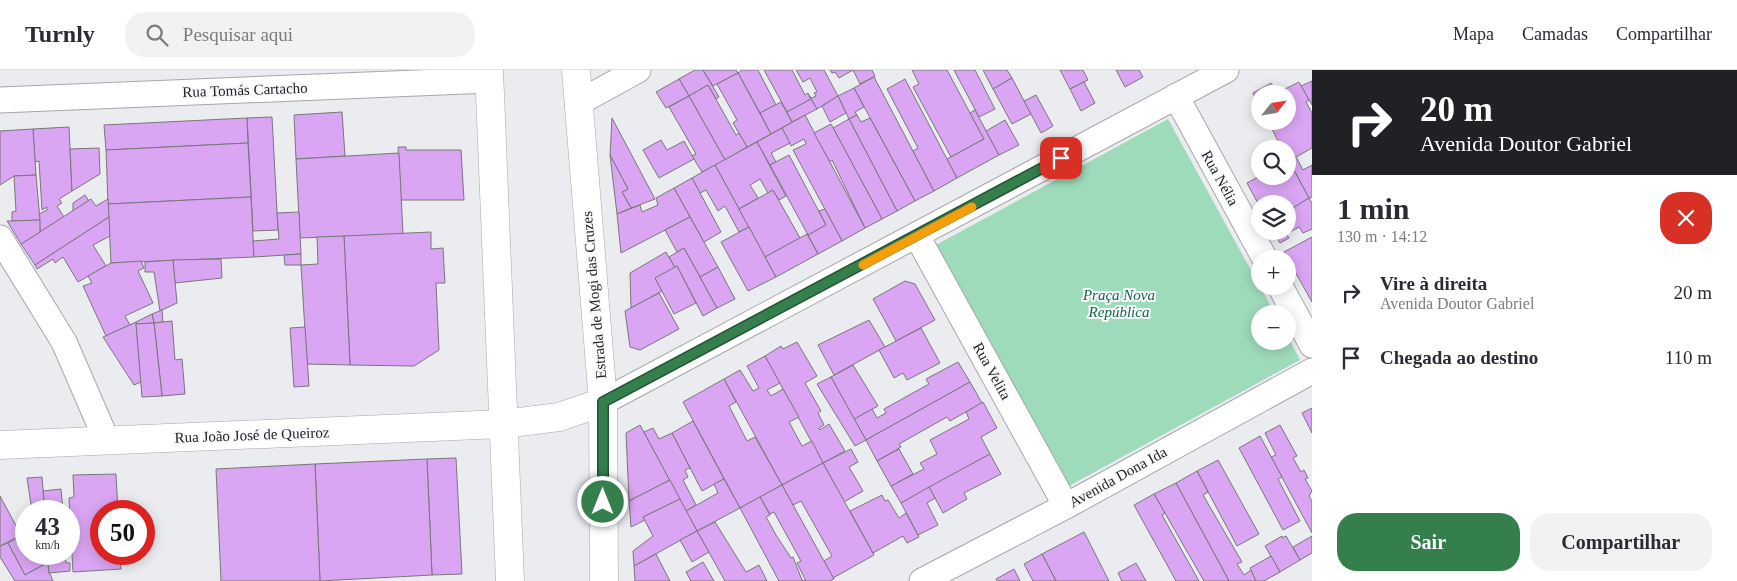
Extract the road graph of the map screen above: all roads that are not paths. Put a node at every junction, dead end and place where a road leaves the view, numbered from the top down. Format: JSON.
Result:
{"nodes":[{"id":1,"x":576,"y":70,"type":"edge"},
{"id":2,"x":638,"y":70,"type":"edge"},
{"id":3,"x":1226,"y":70,"type":"edge"},
{"id":4,"x":489,"y":75,"type":"edge"},
{"id":5,"x":1176,"y":96,"type":"junction"},
{"id":6,"x":0,"y":100,"type":"edge"},
{"id":7,"x":578,"y":103,"type":"junction"},
{"id":8,"x":917,"y":236,"type":"junction"},
{"id":9,"x":0,"y":238,"type":"edge"},
{"id":10,"x":1260,"y":250,"type":"edge"},
{"id":11,"x":1285,"y":295,"type":"edge"},
{"id":12,"x":1312,"y":345,"type":"edge"},
{"id":13,"x":1312,"y":371,"type":"edge"},
{"id":14,"x":603,"y":402,"type":"junction"},
{"id":15,"x":503,"y":424,"type":"junction"},
{"id":16,"x":107,"y":441,"type":"junction"},
{"id":17,"x":0,"y":445,"type":"edge"},
{"id":18,"x":1066,"y":506,"type":"junction"},
{"id":19,"x":510,"y":581,"type":"edge"},
{"id":20,"x":604,"y":581,"type":"edge"},
{"id":21,"x":922,"y":581,"type":"edge"}],
"edges":[{"from":1,"to":7,"type":"main road","name":"Estrada de Mogi das Cruzes"},
{"from":2,"to":7,"type":"street"},
{"from":3,"to":5,"type":"street"},
{"from":4,"to":6,"type":"street","name":"Rua Tomás Cartacho"},
{"from":4,"to":15,"type":"main road"},
{"from":5,"to":8,"type":"street"},
{"from":5,"to":10,"type":"street","name":"Rua Nélia"},
{"from":7,"to":14,"type":"main road","name":"Estrada de Mogi das Cruzes"},
{"from":8,"to":14,"type":"street"},
{"from":8,"to":18,"type":"street","name":"Rua Velita"},
{"from":9,"to":16,"type":"street"},
{"from":11,"to":12,"type":"street"},
{"from":13,"to":18,"type":"street","name":"Avenida Dona Ida"},
{"from":14,"to":15,"type":"main road","name":"Rua João José de Queiroz"},
{"from":14,"to":20,"type":"main road","name":"Estrada de Mogi das Cruzes"},
{"from":15,"to":16,"type":"main road","name":"Rua João José de Queiroz"},
{"from":15,"to":19,"type":"main road"},
{"from":16,"to":17,"type":"main road","name":"Rua João José de Queiroz"},
{"from":18,"to":21,"type":"street","name":"Avenida Dona Ida"}]}
